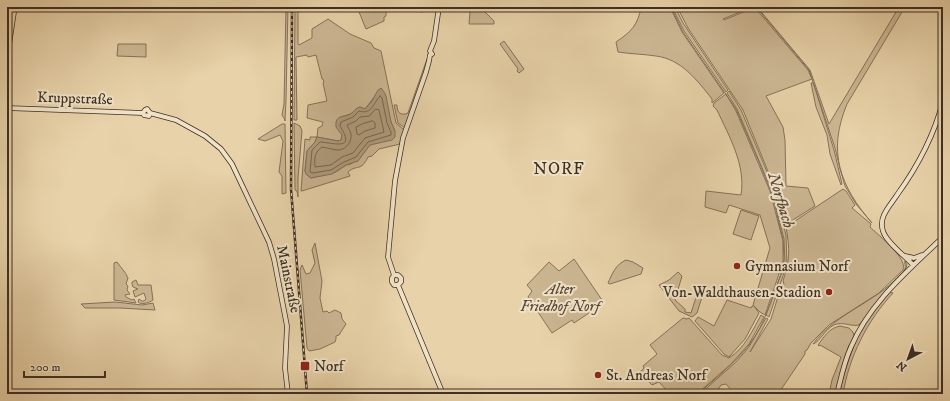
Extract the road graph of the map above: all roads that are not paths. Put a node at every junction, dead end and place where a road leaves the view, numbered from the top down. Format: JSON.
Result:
{"nodes":[{"id":1,"x":8,"y":7,"type":"edge"},
{"id":2,"x":14,"y":7,"type":"edge"},
{"id":3,"x":439,"y":7,"type":"edge"},
{"id":4,"x":7,"y":14,"type":"edge"},
{"id":5,"x":7,"y":53,"type":"edge"},
{"id":6,"x":943,"y":101,"type":"edge"},
{"id":7,"x":7,"y":108,"type":"edge"},
{"id":8,"x":226,"y":154,"type":"joint"},
{"id":9,"x":943,"y":237,"type":"edge"},
{"id":10,"x":927,"y":252,"type":"junction"},
{"id":11,"x":903,"y":254,"type":"junction"},
{"id":12,"x":913,"y":265,"type":"junction"},
{"id":13,"x":394,"y":275,"type":"junction"},
{"id":14,"x":398,"y":285,"type":"junction"},
{"id":15,"x":288,"y":394,"type":"edge"},
{"id":16,"x":443,"y":394,"type":"edge"},
{"id":17,"x":837,"y":394,"type":"edge"}],
"edges":[{"from":1,"to":4,"type":"highway"},
{"from":2,"to":5,"type":"highway"},
{"from":3,"to":13,"type":"street"},
{"from":6,"to":11,"type":"street"},
{"from":7,"to":8,"type":"street","name":"Kruppstraße"},
{"from":8,"to":15,"type":"street","name":"Mainstraße"},
{"from":9,"to":10,"type":"street"},
{"from":10,"to":11,"type":"street"},
{"from":10,"to":12,"type":"street"},
{"from":11,"to":12,"type":"street"},
{"from":12,"to":17,"type":"street"},
{"from":13,"to":14,"type":"street"},
{"from":13,"to":14,"type":"street"},
{"from":14,"to":16,"type":"street"}]}
